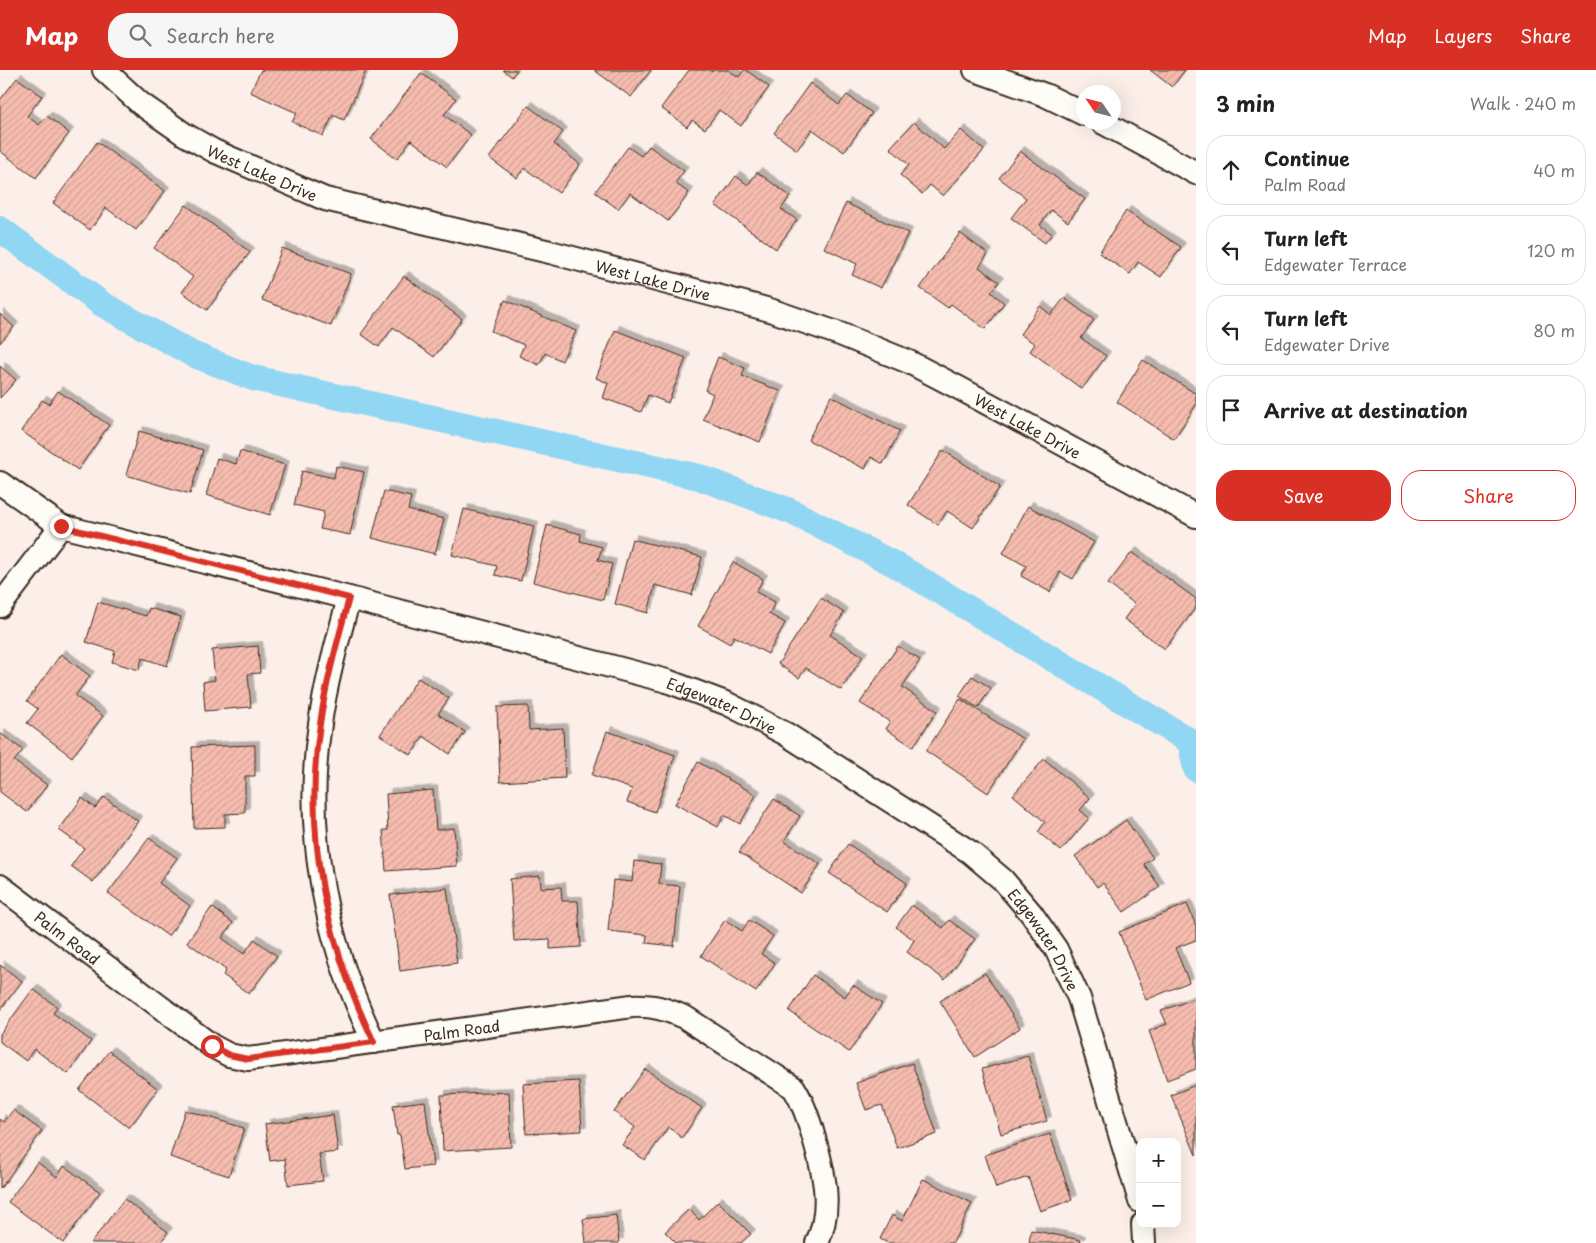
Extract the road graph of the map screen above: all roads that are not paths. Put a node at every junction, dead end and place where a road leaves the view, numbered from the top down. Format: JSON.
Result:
{"nodes":[{"id":1,"x":104,"y":70,"type":"edge"},
{"id":2,"x":975,"y":70,"type":"edge"},
{"id":3,"x":1076,"y":110,"type":"edge"},
{"id":4,"x":1117,"y":130,"type":"edge"},
{"id":5,"x":1196,"y":173,"type":"edge"},
{"id":6,"x":0,"y":483,"type":"edge"},
{"id":7,"x":1196,"y":516,"type":"edge"},
{"id":8,"x":61,"y":526,"type":"junction"},
{"id":9,"x":349,"y":598,"type":"junction"},
{"id":10,"x":0,"y":606,"type":"edge"},
{"id":11,"x":0,"y":886,"type":"edge"},
{"id":12,"x":374,"y":1042,"type":"junction"},
{"id":13,"x":1136,"y":1188,"type":"edge"},
{"id":14,"x":1143,"y":1228,"type":"edge"},
{"id":15,"x":817,"y":1243,"type":"edge"},
{"id":16,"x":1144,"y":1243,"type":"edge"}],
"edges":[{"from":1,"to":7,"type":"street","name":"West Lake Drive"},
{"from":2,"to":3,"type":"street"},
{"from":4,"to":5,"type":"street"},
{"from":6,"to":8,"type":"street"},
{"from":8,"to":9,"type":"street","name":"Edgewater Drive"},
{"from":8,"to":10,"type":"street"},
{"from":9,"to":12,"type":"street"},
{"from":9,"to":13,"type":"street","name":"Edgewater Drive"},
{"from":11,"to":12,"type":"street","name":"Palm Road"},
{"from":12,"to":15,"type":"street","name":"Palm Road"},
{"from":14,"to":16,"type":"street"}]}
